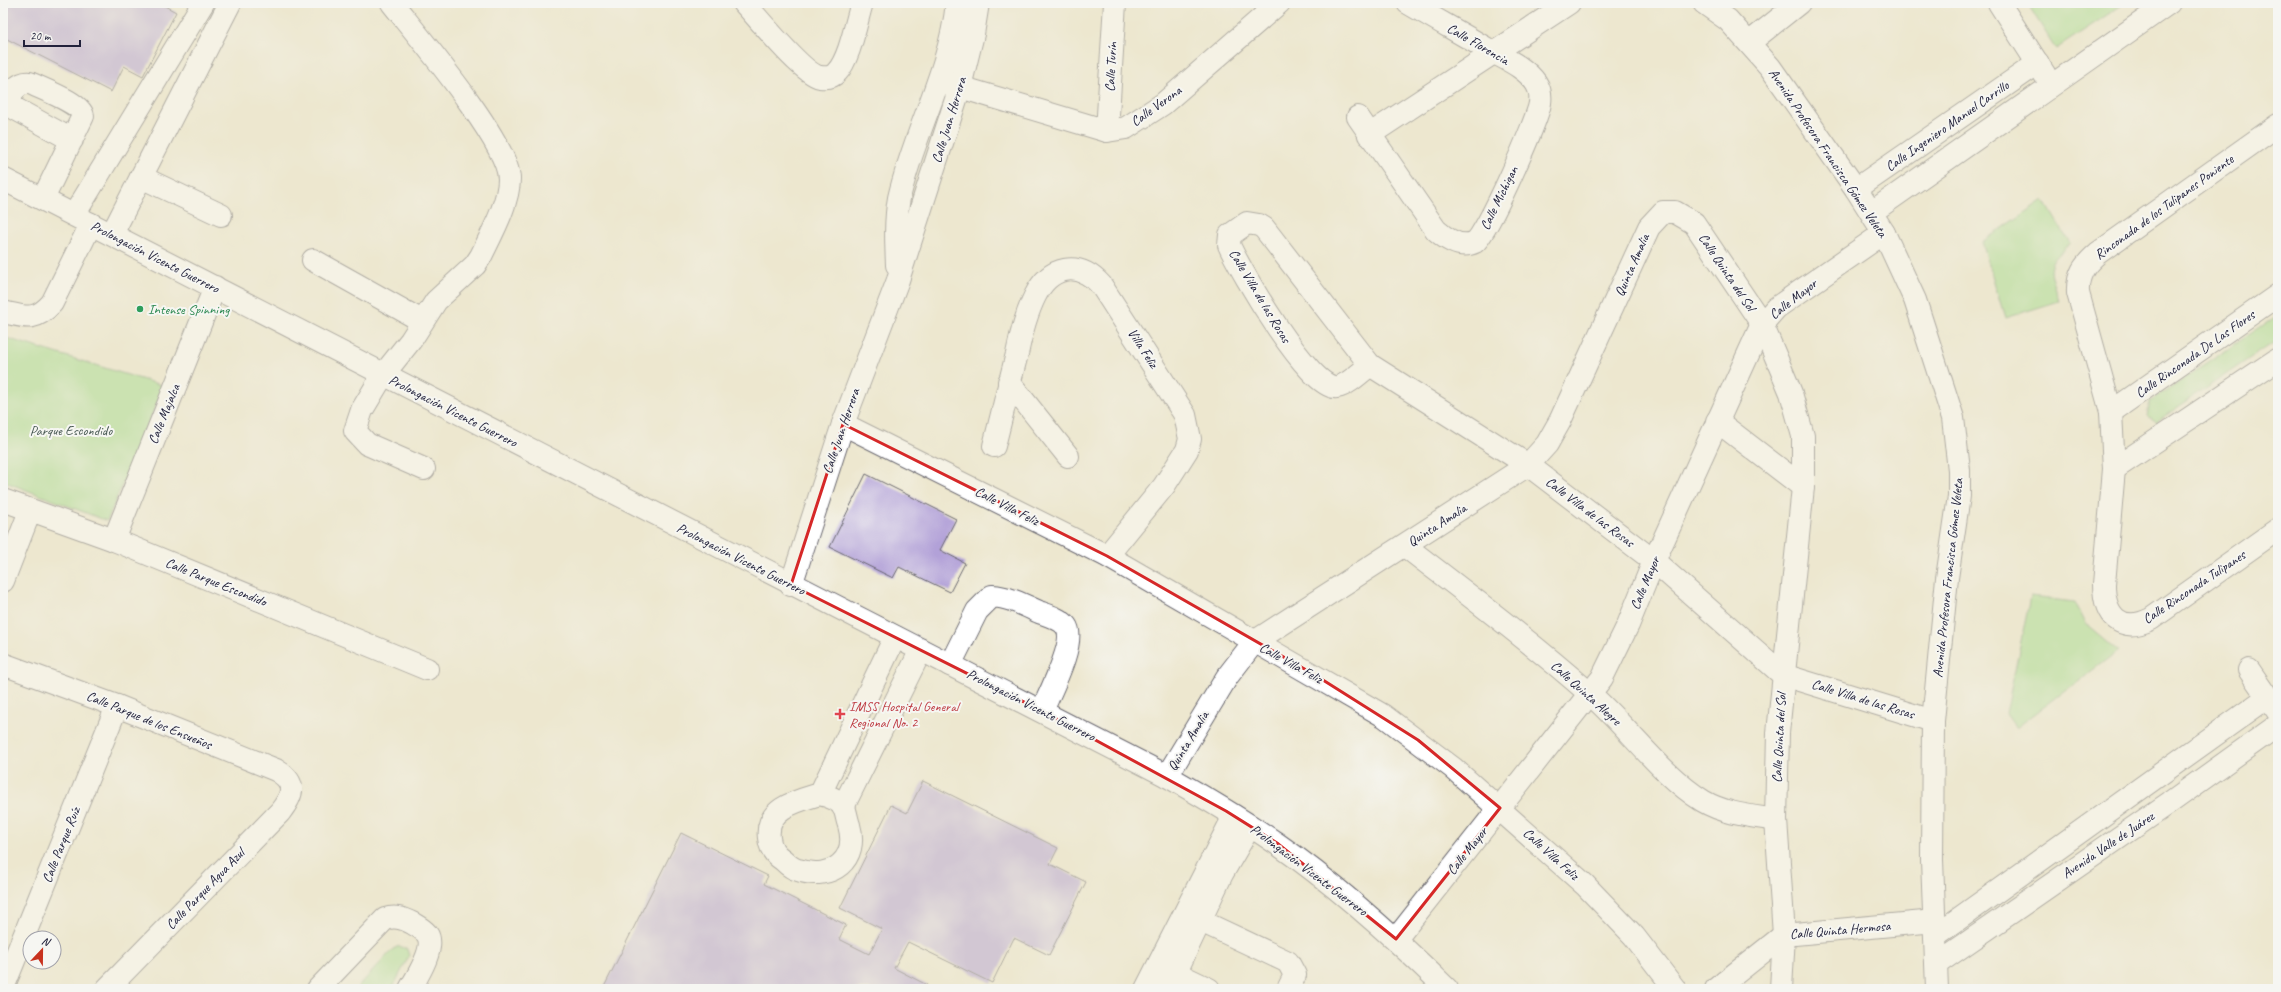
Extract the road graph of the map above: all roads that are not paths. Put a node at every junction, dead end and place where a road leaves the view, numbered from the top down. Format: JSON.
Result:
{"nodes":[{"id":1,"x":203,"y":3,"type":"edge"},
{"id":2,"x":230,"y":3,"type":"edge"},
{"id":3,"x":392,"y":3,"type":"edge"},
{"id":4,"x":744,"y":3,"type":"edge"},
{"id":5,"x":862,"y":3,"type":"edge"},
{"id":6,"x":957,"y":3,"type":"edge"},
{"id":7,"x":978,"y":3,"type":"edge"},
{"id":8,"x":1114,"y":3,"type":"edge"},
{"id":9,"x":1279,"y":3,"type":"edge"},
{"id":10,"x":1408,"y":3,"type":"edge"},
{"id":11,"x":1569,"y":3,"type":"edge"},
{"id":12,"x":1704,"y":3,"type":"edge"},
{"id":13,"x":1799,"y":3,"type":"edge"},
{"id":14,"x":2000,"y":3,"type":"edge"},
{"id":15,"x":2168,"y":3,"type":"edge"},
{"id":16,"x":1750,"y":42,"type":"junction"},
{"id":17,"x":1493,"y":53,"type":"junction"},
{"id":18,"x":2038,"y":63,"type":"junction"},
{"id":19,"x":938,"y":83,"type":"junction"},
{"id":20,"x":2052,"y":86,"type":"junction"},
{"id":21,"x":960,"y":87,"type":"junction"},
{"id":22,"x":1541,"y":92,"type":"joint"},
{"id":23,"x":2278,"y":125,"type":"edge"},
{"id":24,"x":1107,"y":131,"type":"junction"},
{"id":25,"x":72,"y":140,"type":"dead end"},
{"id":26,"x":141,"y":177,"type":"junction"},
{"id":27,"x":3,"y":179,"type":"edge"},
{"id":28,"x":1856,"y":189,"type":"junction"},
{"id":29,"x":43,"y":199,"type":"junction"},
{"id":30,"x":1872,"y":212,"type":"junction"},
{"id":31,"x":221,"y":215,"type":"dead end"},
{"id":32,"x":82,"y":219,"type":"junction"},
{"id":33,"x":1649,"y":227,"type":"joint"},
{"id":34,"x":1884,"y":233,"type":"junction"},
{"id":35,"x":112,"y":234,"type":"junction"},
{"id":36,"x":313,"y":260,"type":"dead end"},
{"id":37,"x":898,"y":280,"type":"junction"},
{"id":38,"x":215,"y":287,"type":"junction"},
{"id":39,"x":2278,"y":296,"type":"edge"},
{"id":40,"x":3,"y":312,"type":"edge"},
{"id":41,"x":422,"y":321,"type":"junction"},
{"id":42,"x":1762,"y":324,"type":"junction"},
{"id":43,"x":2278,"y":359,"type":"edge"},
{"id":44,"x":1370,"y":365,"type":"junction"},
{"id":45,"x":383,"y":375,"type":"junction"},
{"id":46,"x":1009,"y":382,"type":"junction"},
{"id":47,"x":2111,"y":412,"type":"junction"},
{"id":48,"x":1717,"y":421,"type":"junction"},
{"id":49,"x":843,"y":424,"type":"junction"},
{"id":50,"x":994,"y":446,"type":"dead end"},
{"id":51,"x":1068,"y":456,"type":"dead end"},
{"id":52,"x":1528,"y":465,"type":"junction"},
{"id":53,"x":424,"y":469,"type":"dead end"},
{"id":54,"x":2114,"y":469,"type":"junction"},
{"id":55,"x":1803,"y":487,"type":"junction"},
{"id":56,"x":3,"y":500,"type":"edge"},
{"id":57,"x":30,"y":511,"type":"junction"},
{"id":58,"x":2278,"y":529,"type":"edge"},
{"id":59,"x":114,"y":540,"type":"junction"},
{"id":60,"x":1405,"y":546,"type":"junction"},
{"id":61,"x":1107,"y":556,"type":"junction"},
{"id":62,"x":1654,"y":561,"type":"junction"},
{"id":63,"x":3,"y":581,"type":"edge"},
{"id":64,"x":791,"y":585,"type":"junction"},
{"id":65,"x":895,"y":637,"type":"junction"},
{"id":66,"x":1254,"y":642,"type":"junction"},
{"id":67,"x":921,"y":650,"type":"junction"},
{"id":68,"x":3,"y":664,"type":"edge"},
{"id":69,"x":950,"y":664,"type":"junction"},
{"id":70,"x":427,"y":669,"type":"dead end"},
{"id":71,"x":2249,"y":670,"type":"dead end"},
{"id":72,"x":1783,"y":674,"type":"junction"},
{"id":73,"x":1590,"y":693,"type":"junction"},
{"id":74,"x":2273,"y":704,"type":"edge"},
{"id":75,"x":117,"y":706,"type":"junction"},
{"id":76,"x":1042,"y":711,"type":"junction"},
{"id":77,"x":1933,"y":721,"type":"junction"},
{"id":78,"x":2278,"y":725,"type":"edge"},
{"id":79,"x":1167,"y":776,"type":"junction"},
{"id":80,"x":291,"y":782,"type":"joint"},
{"id":81,"x":820,"y":794,"type":"junction"},
{"id":82,"x":844,"y":807,"type":"junction"},
{"id":83,"x":1500,"y":808,"type":"junction"},
{"id":84,"x":1776,"y":820,"type":"junction"},
{"id":85,"x":1242,"y":821,"type":"junction"},
{"id":86,"x":1192,"y":917,"type":"junction"},
{"id":87,"x":1936,"y":928,"type":"junction"},
{"id":88,"x":1784,"y":935,"type":"junction"},
{"id":89,"x":1396,"y":939,"type":"junction"},
{"id":90,"x":1938,"y":963,"type":"junction"},
{"id":91,"x":1168,"y":976,"type":"edge"},
{"id":92,"x":9,"y":985,"type":"edge"},
{"id":93,"x":107,"y":989,"type":"edge"},
{"id":94,"x":318,"y":989,"type":"edge"},
{"id":95,"x":410,"y":989,"type":"edge"},
{"id":96,"x":1146,"y":989,"type":"edge"},
{"id":97,"x":1209,"y":989,"type":"edge"},
{"id":98,"x":1288,"y":989,"type":"edge"},
{"id":99,"x":1447,"y":989,"type":"edge"},
{"id":100,"x":1675,"y":989,"type":"edge"},
{"id":101,"x":1716,"y":989,"type":"edge"},
{"id":102,"x":1781,"y":989,"type":"edge"},
{"id":103,"x":1937,"y":989,"type":"edge"}],
"edges":[{"from":1,"to":32,"type":"street"},
{"from":2,"to":26,"type":"street"},
{"from":3,"to":41,"type":"street"},
{"from":4,"to":5,"type":"street"},
{"from":6,"to":19,"type":"street","name":"Calle Juan Herrera"},
{"from":7,"to":21,"type":"street","name":"Calle Juan Herrera"},
{"from":8,"to":24,"type":"street","name":"Calle Turín"},
{"from":9,"to":24,"type":"street","name":"Calle Verona"},
{"from":10,"to":17,"type":"street","name":"Calle Florencia"},
{"from":11,"to":17,"type":"street","name":"Calle Míchigan"},
{"from":12,"to":16,"type":"street","name":"Avenida Profesora Francisca Gómez Veleta"},
{"from":13,"to":16,"type":"street"},
{"from":14,"to":18,"type":"street"},
{"from":15,"to":20,"type":"street","name":"Calle Ingeniero Manuel Carrillo"},
{"from":16,"to":28,"type":"street","name":"Avenida Profesora Francisca Gómez Veleta"},
{"from":17,"to":22,"type":"street","name":"Calle Florencia"},
{"from":17,"to":22,"type":"street","name":"Calle Míchigan"},
{"from":18,"to":20,"type":"street"},
{"from":18,"to":28,"type":"street","name":"Calle Ingeniero Manuel Carrillo"},
{"from":19,"to":21,"type":"street","name":"Calle Verona"},
{"from":19,"to":37,"type":"street","name":"Calle Juan Herrera"},
{"from":20,"to":30,"type":"street","name":"Calle Ingeniero Manuel Carrillo"},
{"from":21,"to":24,"type":"street","name":"Calle Verona"},
{"from":21,"to":37,"type":"street","name":"Calle Juan Herrera"},
{"from":23,"to":47,"type":"street","name":"Rinconada de los Tulipanes Poniente"},
{"from":25,"to":29,"type":"street"},
{"from":26,"to":31,"type":"street"},
{"from":26,"to":35,"type":"street"},
{"from":27,"to":29,"type":"street","name":"Prolongación Vicente Guerrero"},
{"from":28,"to":30,"type":"street","name":"Avenida Profesora Francisca Gómez Veleta"},
{"from":29,"to":32,"type":"street","name":"Prolongación Vicente Guerrero"},
{"from":30,"to":34,"type":"street","name":"Avenida Profesora Francisca Gómez Veleta"},
{"from":32,"to":35,"type":"street","name":"Prolongación Vicente Guerrero"},
{"from":32,"to":40,"type":"street"},
{"from":33,"to":42,"type":"street","name":"Calle Quinta del Sol"},
{"from":33,"to":52,"type":"street","name":"Quinta Amalia"},
{"from":34,"to":42,"type":"street","name":"Calle Mayor"},
{"from":34,"to":77,"type":"street","name":"Avenida Profesora Francisca Gómez Veleta"},
{"from":35,"to":38,"type":"street","name":"Prolongación Vicente Guerrero"},
{"from":36,"to":41,"type":"street"},
{"from":37,"to":49,"type":"street","name":"Calle Juan Herrera"},
{"from":38,"to":45,"type":"street","name":"Prolongación Vicente Guerrero"},
{"from":38,"to":59,"type":"street","name":"Calle Majalca"},
{"from":39,"to":47,"type":"street","name":"Calle Rinconada De Las Flores"},
{"from":41,"to":45,"type":"street"},
{"from":42,"to":48,"type":"street","name":"Calle Mayor"},
{"from":42,"to":55,"type":"street","name":"Calle Quinta del Sol"},
{"from":43,"to":54,"type":"street"},
{"from":44,"to":44,"type":"street","name":"Calle Villa de las Rosas"},
{"from":44,"to":52,"type":"street","name":"Calle Villa de las Rosas"},
{"from":45,"to":53,"type":"street"},
{"from":45,"to":64,"type":"street","name":"Prolongación Vicente Guerrero"},
{"from":46,"to":50,"type":"street","name":"Villa Feliz"},
{"from":46,"to":51,"type":"street"},
{"from":46,"to":61,"type":"street","name":"Villa Feliz"},
{"from":47,"to":54,"type":"street","name":"Rinconada de los Tulipanes Poniente"},
{"from":48,"to":55,"type":"street"},
{"from":48,"to":62,"type":"street","name":"Calle Mayor"},
{"from":49,"to":61,"type":"street","name":"Calle Villa Feliz"},
{"from":49,"to":64,"type":"street","name":"Calle Juan Herrera"},
{"from":52,"to":60,"type":"street","name":"Quinta Amalia"},
{"from":52,"to":62,"type":"street","name":"Calle Villa de las Rosas"},
{"from":54,"to":58,"type":"street","name":"Calle Rinconada Tulipanes"},
{"from":55,"to":72,"type":"street","name":"Calle Quinta del Sol"},
{"from":56,"to":57,"type":"street","name":"Calle Parque Escondido"},
{"from":57,"to":59,"type":"street","name":"Calle Parque Escondido"},
{"from":57,"to":63,"type":"street"},
{"from":59,"to":70,"type":"street","name":"Calle Parque Escondido"},
{"from":60,"to":66,"type":"street","name":"Quinta Amalia"},
{"from":60,"to":73,"type":"street","name":"Calle Quinta Alegre"},
{"from":61,"to":66,"type":"street","name":"Calle Villa Feliz"},
{"from":62,"to":72,"type":"street","name":"Calle Villa de las Rosas"},
{"from":62,"to":73,"type":"street","name":"Calle Mayor"},
{"from":64,"to":65,"type":"street","name":"Prolongación Vicente Guerrero"},
{"from":65,"to":67,"type":"street","name":"Prolongación Vicente Guerrero"},
{"from":65,"to":81,"type":"street"},
{"from":66,"to":79,"type":"street","name":"Quinta Amalia"},
{"from":66,"to":83,"type":"street","name":"Calle Villa Feliz"},
{"from":67,"to":69,"type":"street","name":"Prolongación Vicente Guerrero"},
{"from":67,"to":82,"type":"street"},
{"from":68,"to":75,"type":"street","name":"Calle Parque de los Ensueños"},
{"from":69,"to":76,"type":"street","name":"Prolongación Vicente Guerrero"},
{"from":69,"to":76,"type":"street"},
{"from":71,"to":74,"type":"street","name":"Avenida Valle de Juárez"},
{"from":72,"to":77,"type":"street","name":"Calle Villa de las Rosas"},
{"from":72,"to":84,"type":"street","name":"Calle Quinta del Sol"},
{"from":73,"to":83,"type":"street","name":"Calle Mayor"},
{"from":73,"to":84,"type":"street","name":"Calle Quinta Alegre"},
{"from":74,"to":87,"type":"street","name":"Avenida Valle de Juárez"},
{"from":75,"to":80,"type":"street","name":"Calle Parque de los Ensueños"},
{"from":75,"to":92,"type":"street","name":"Calle Parque Ruíz"},
{"from":76,"to":79,"type":"street","name":"Prolongación Vicente Guerrero"},
{"from":77,"to":87,"type":"street","name":"Avenida Profesora Francisca Gómez Veleta"},
{"from":78,"to":90,"type":"street","name":"Avenida Valle de Juárez"},
{"from":79,"to":85,"type":"street","name":"Prolongación Vicente Guerrero"},
{"from":80,"to":93,"type":"street","name":"Calle Parque Agua Azul"},
{"from":81,"to":82,"type":"street"},
{"from":81,"to":82,"type":"street"},
{"from":83,"to":89,"type":"street","name":"Calle Mayor"},
{"from":83,"to":100,"type":"street","name":"Calle Villa Feliz"},
{"from":84,"to":88,"type":"street","name":"Calle Quinta del Sol"},
{"from":85,"to":86,"type":"street"},
{"from":85,"to":89,"type":"street","name":"Prolongación Vicente Guerrero"},
{"from":86,"to":91,"type":"street"},
{"from":86,"to":98,"type":"street"},
{"from":87,"to":88,"type":"street","name":"Calle Quinta Hermosa"},
{"from":87,"to":90,"type":"street","name":"Avenida Profesora Francisca Gómez Veleta"},
{"from":88,"to":101,"type":"street","name":"Calle Quinta Hermosa"},
{"from":88,"to":102,"type":"street","name":"Calle Quinta del Sol"},
{"from":89,"to":99,"type":"street","name":"Prolongación Vicente Guerrero"},
{"from":90,"to":103,"type":"street","name":"Avenida Profesora Francisca Gómez Veleta"},
{"from":91,"to":96,"type":"street"},
{"from":91,"to":97,"type":"street"},
{"from":94,"to":95,"type":"street"}]}
